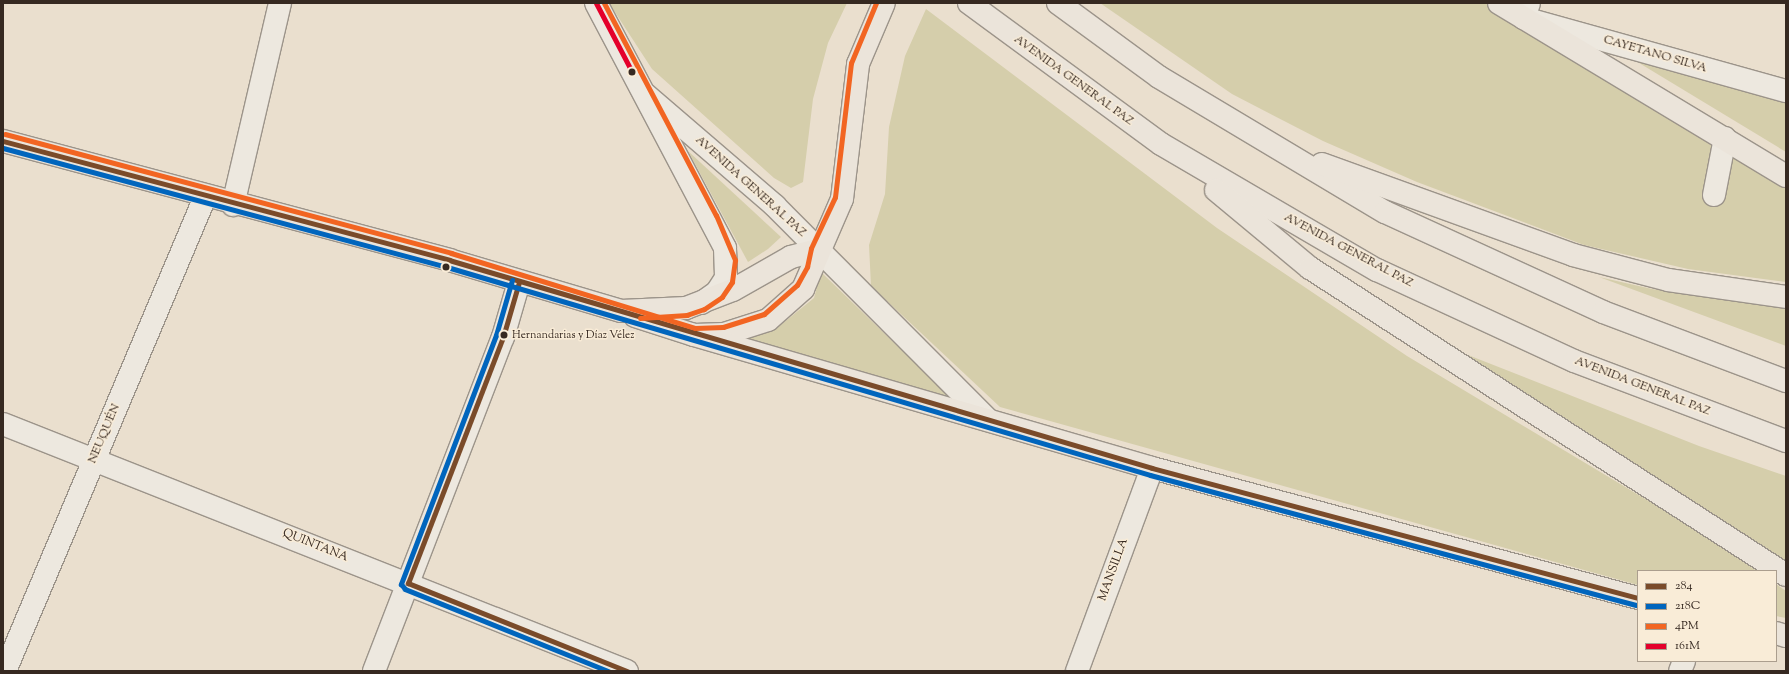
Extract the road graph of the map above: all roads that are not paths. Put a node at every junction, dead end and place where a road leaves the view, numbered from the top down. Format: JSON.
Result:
{"nodes":[{"id":1,"x":280,"y":3,"type":"edge"},
{"id":2,"x":596,"y":3,"type":"edge"},
{"id":3,"x":884,"y":3,"type":"edge"},
{"id":4,"x":969,"y":3,"type":"edge"},
{"id":5,"x":1058,"y":3,"type":"edge"},
{"id":6,"x":1499,"y":3,"type":"edge"},
{"id":7,"x":1527,"y":11,"type":"edge"},
{"id":8,"x":1786,"y":91,"type":"edge"},
{"id":9,"x":645,"y":94,"type":"junction"},
{"id":10,"x":1725,"y":138,"type":"junction"},
{"id":11,"x":3,"y":141,"type":"edge"},
{"id":12,"x":1261,"y":141,"type":"junction"},
{"id":13,"x":1161,"y":144,"type":"junction"},
{"id":14,"x":1786,"y":176,"type":"edge"},
{"id":15,"x":1714,"y":194,"type":"dead end"},
{"id":16,"x":205,"y":197,"type":"junction"},
{"id":17,"x":233,"y":205,"type":"junction"},
{"id":18,"x":818,"y":250,"type":"junction"},
{"id":19,"x":519,"y":282,"type":"junction"},
{"id":20,"x":1786,"y":297,"type":"edge"},
{"id":21,"x":701,"y":303,"type":"junction"},
{"id":22,"x":621,"y":311,"type":"junction"},
{"id":23,"x":694,"y":335,"type":"junction"},
{"id":24,"x":1786,"y":381,"type":"edge"},
{"id":25,"x":987,"y":419,"type":"junction"},
{"id":26,"x":3,"y":424,"type":"edge"},
{"id":27,"x":1786,"y":441,"type":"edge"},
{"id":28,"x":95,"y":459,"type":"junction"},
{"id":29,"x":1152,"y":468,"type":"junction"},
{"id":30,"x":1777,"y":570,"type":"edge"},
{"id":31,"x":1777,"y":570,"type":"edge"},
{"id":32,"x":1786,"y":576,"type":"edge"},
{"id":33,"x":408,"y":583,"type":"junction"},
{"id":34,"x":1637,"y":598,"type":"edge"},
{"id":35,"x":5,"y":671,"type":"edge"},
{"id":36,"x":374,"y":671,"type":"edge"},
{"id":37,"x":626,"y":671,"type":"edge"},
{"id":38,"x":1077,"y":671,"type":"edge"}],
"edges":[{"from":1,"to":17,"type":"street"},
{"from":2,"to":9,"type":"street"},
{"from":3,"to":18,"type":"main road"},
{"from":4,"to":13,"type":"main road","name":"AVENIDA GENERAL PAZ"},
{"from":5,"to":12,"type":"main road"},
{"from":6,"to":7,"type":"main road"},
{"from":7,"to":8,"type":"street","name":"CAYETANO SILVA"},
{"from":7,"to":10,"type":"main road"},
{"from":9,"to":18,"type":"street","name":"AVENIDA GENERAL PAZ"},
{"from":9,"to":21,"type":"street"},
{"from":10,"to":14,"type":"main road"},
{"from":10,"to":15,"type":"street"},
{"from":11,"to":16,"type":"main road","name":"AVENIDA GENERAL PAZ"},
{"from":12,"to":20,"type":"main road"},
{"from":12,"to":24,"type":"main road"},
{"from":13,"to":27,"type":"main road","name":"AVENIDA GENERAL PAZ"},
{"from":13,"to":30,"type":"main road"},
{"from":16,"to":17,"type":"main road","name":"AVENIDA GENERAL PAZ"},
{"from":16,"to":28,"type":"street","name":"NEUQUÉN"},
{"from":17,"to":19,"type":"main road","name":"AVENIDA GENERAL PAZ"},
{"from":18,"to":21,"type":"main road"},
{"from":18,"to":23,"type":"main road"},
{"from":18,"to":25,"type":"street","name":"AVENIDA GENERAL PAZ"},
{"from":19,"to":22,"type":"main road","name":"AVENIDA GENERAL PAZ"},
{"from":19,"to":33,"type":"street"},
{"from":21,"to":22,"type":"main road"},
{"from":22,"to":23,"type":"main road","name":"AVENIDA GENERAL PAZ"},
{"from":23,"to":25,"type":"main road","name":"AVENIDA GENERAL PAZ"},
{"from":25,"to":29,"type":"main road","name":"AVENIDA GENERAL PAZ"},
{"from":26,"to":28,"type":"street","name":"QUINTANA"},
{"from":28,"to":33,"type":"street","name":"QUINTANA"},
{"from":28,"to":35,"type":"street","name":"NEUQUÉN"},
{"from":29,"to":34,"type":"main road","name":"AVENIDA GENERAL PAZ"},
{"from":29,"to":38,"type":"street","name":"MANSILLA"},
{"from":31,"to":32,"type":"main road"},
{"from":33,"to":36,"type":"street"},
{"from":33,"to":37,"type":"street","name":"QUINTANA"}]}
